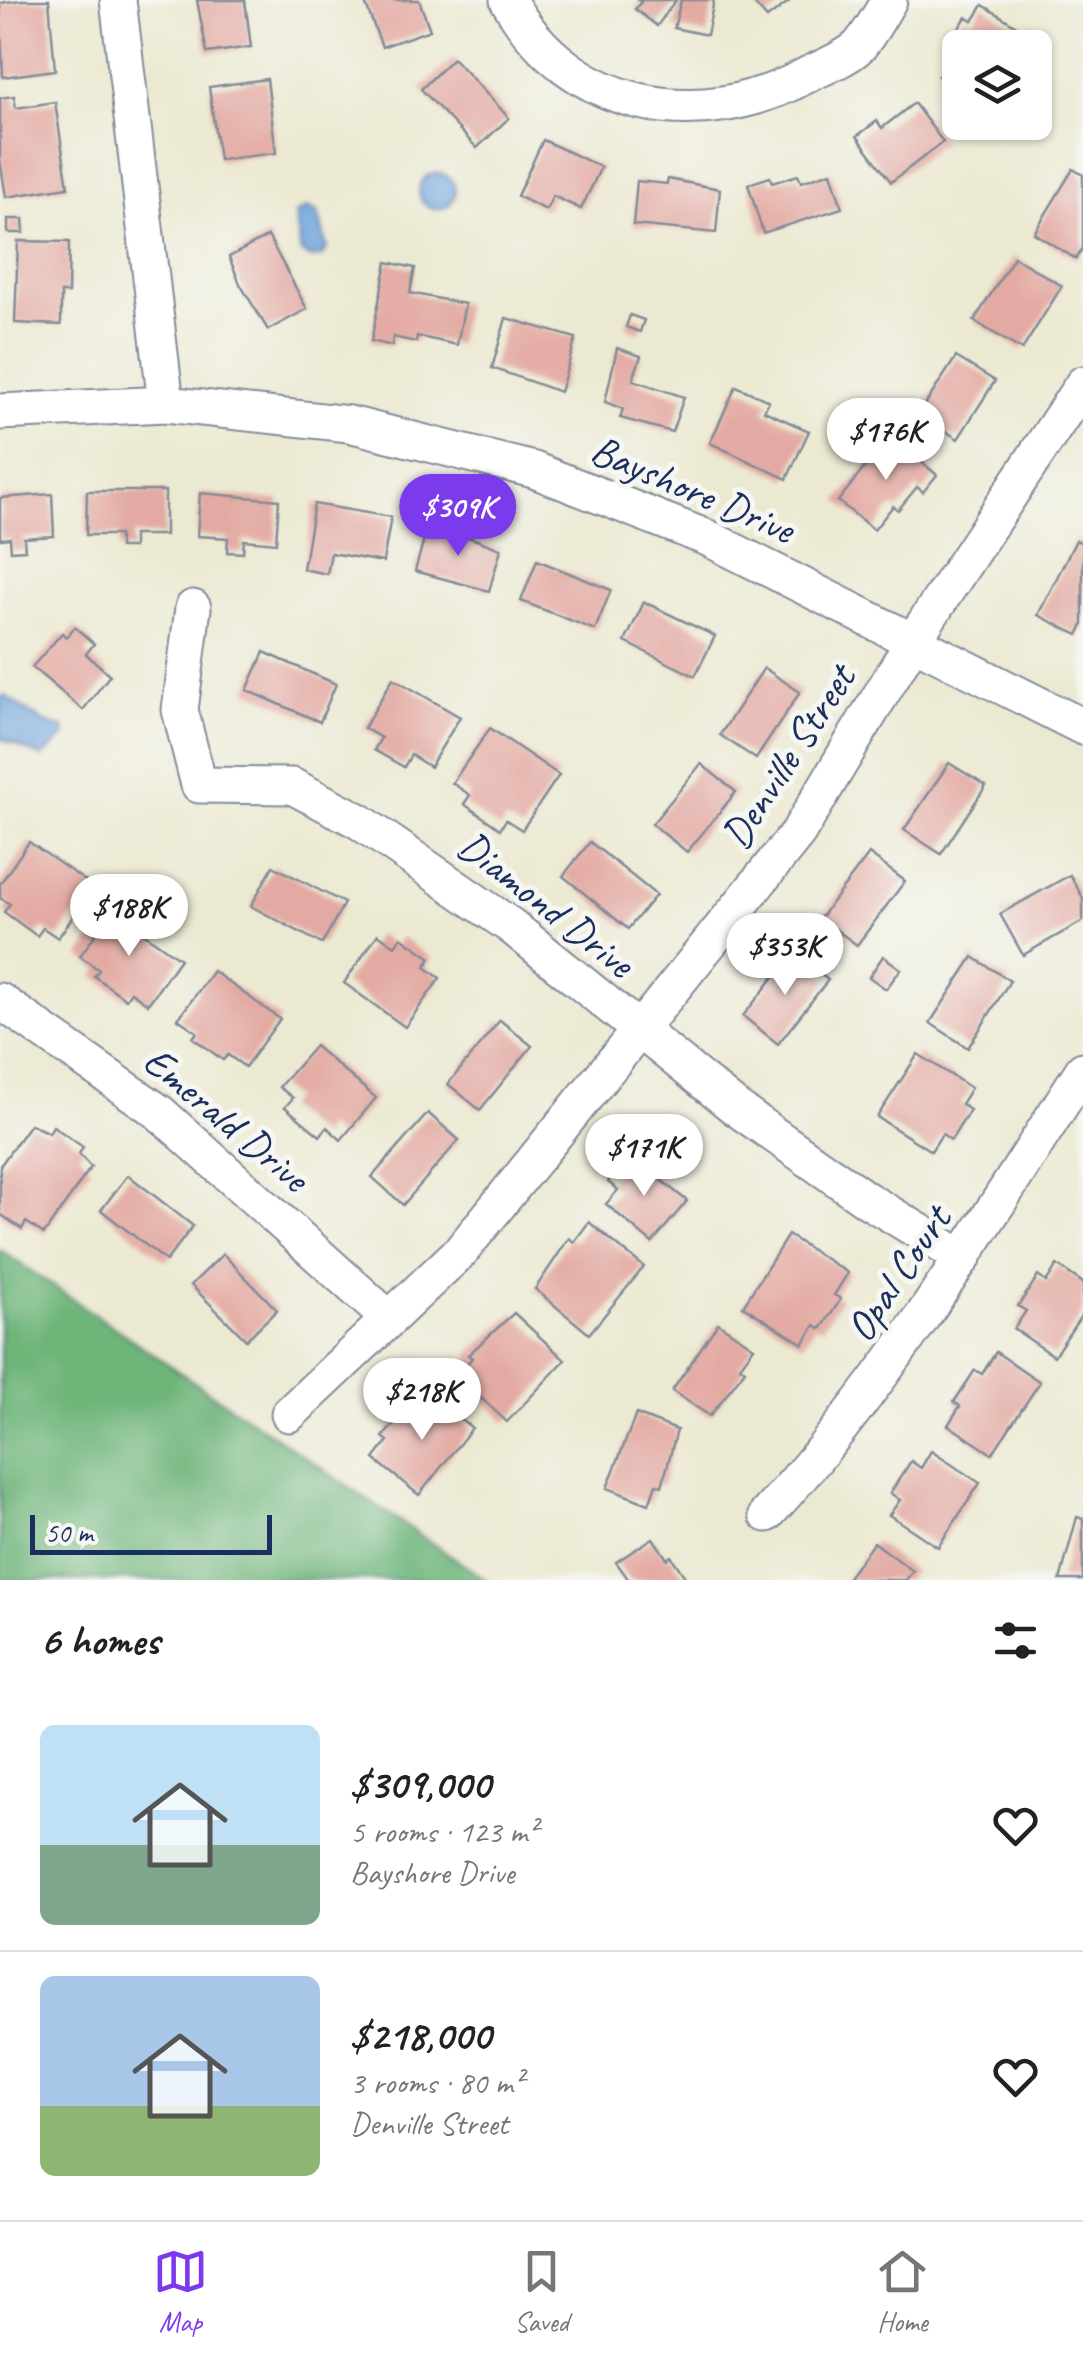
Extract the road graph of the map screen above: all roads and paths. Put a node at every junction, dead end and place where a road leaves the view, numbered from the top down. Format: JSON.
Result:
{"nodes":[{"id":1,"x":118,"y":0,"type":"edge"},
{"id":2,"x":508,"y":0,"type":"edge"},
{"id":3,"x":889,"y":0,"type":"edge"},
{"id":4,"x":1083,"y":384,"type":"edge"},
{"id":5,"x":166,"y":404,"type":"junction"},
{"id":6,"x":0,"y":412,"type":"edge"},
{"id":7,"x":192,"y":608,"type":"dead end"},
{"id":8,"x":913,"y":641,"type":"junction"},
{"id":9,"x":1083,"y":727,"type":"edge"},
{"id":10,"x":0,"y":1001,"type":"edge"},
{"id":11,"x":638,"y":1032,"type":"junction"},
{"id":12,"x":1083,"y":1070,"type":"edge"},
{"id":13,"x":963,"y":1258,"type":"junction"},
{"id":14,"x":387,"y":1317,"type":"junction"},
{"id":15,"x":288,"y":1414,"type":"dead end"},
{"id":16,"x":767,"y":1514,"type":"dead end"}],
"edges":[{"from":1,"to":5,"type":"street"},
{"from":2,"to":3,"type":"street"},
{"from":4,"to":8,"type":"street","name":"Denville Street"},
{"from":5,"to":6,"type":"street","name":"Bayshore Drive"},
{"from":5,"to":8,"type":"street","name":"Bayshore Drive"},
{"from":7,"to":11,"type":"street","name":"Diamond Drive"},
{"from":8,"to":9,"type":"street","name":"Bayshore Drive"},
{"from":8,"to":11,"type":"street","name":"Denville Street"},
{"from":10,"to":14,"type":"street","name":"Emerald Drive"},
{"from":11,"to":13,"type":"street","name":"Diamond Drive"},
{"from":11,"to":14,"type":"street","name":"Denville Street"},
{"from":12,"to":13,"type":"street","name":"Opal Court"},
{"from":13,"to":16,"type":"street","name":"Opal Court"},
{"from":14,"to":15,"type":"street","name":"Denville Street"}]}
